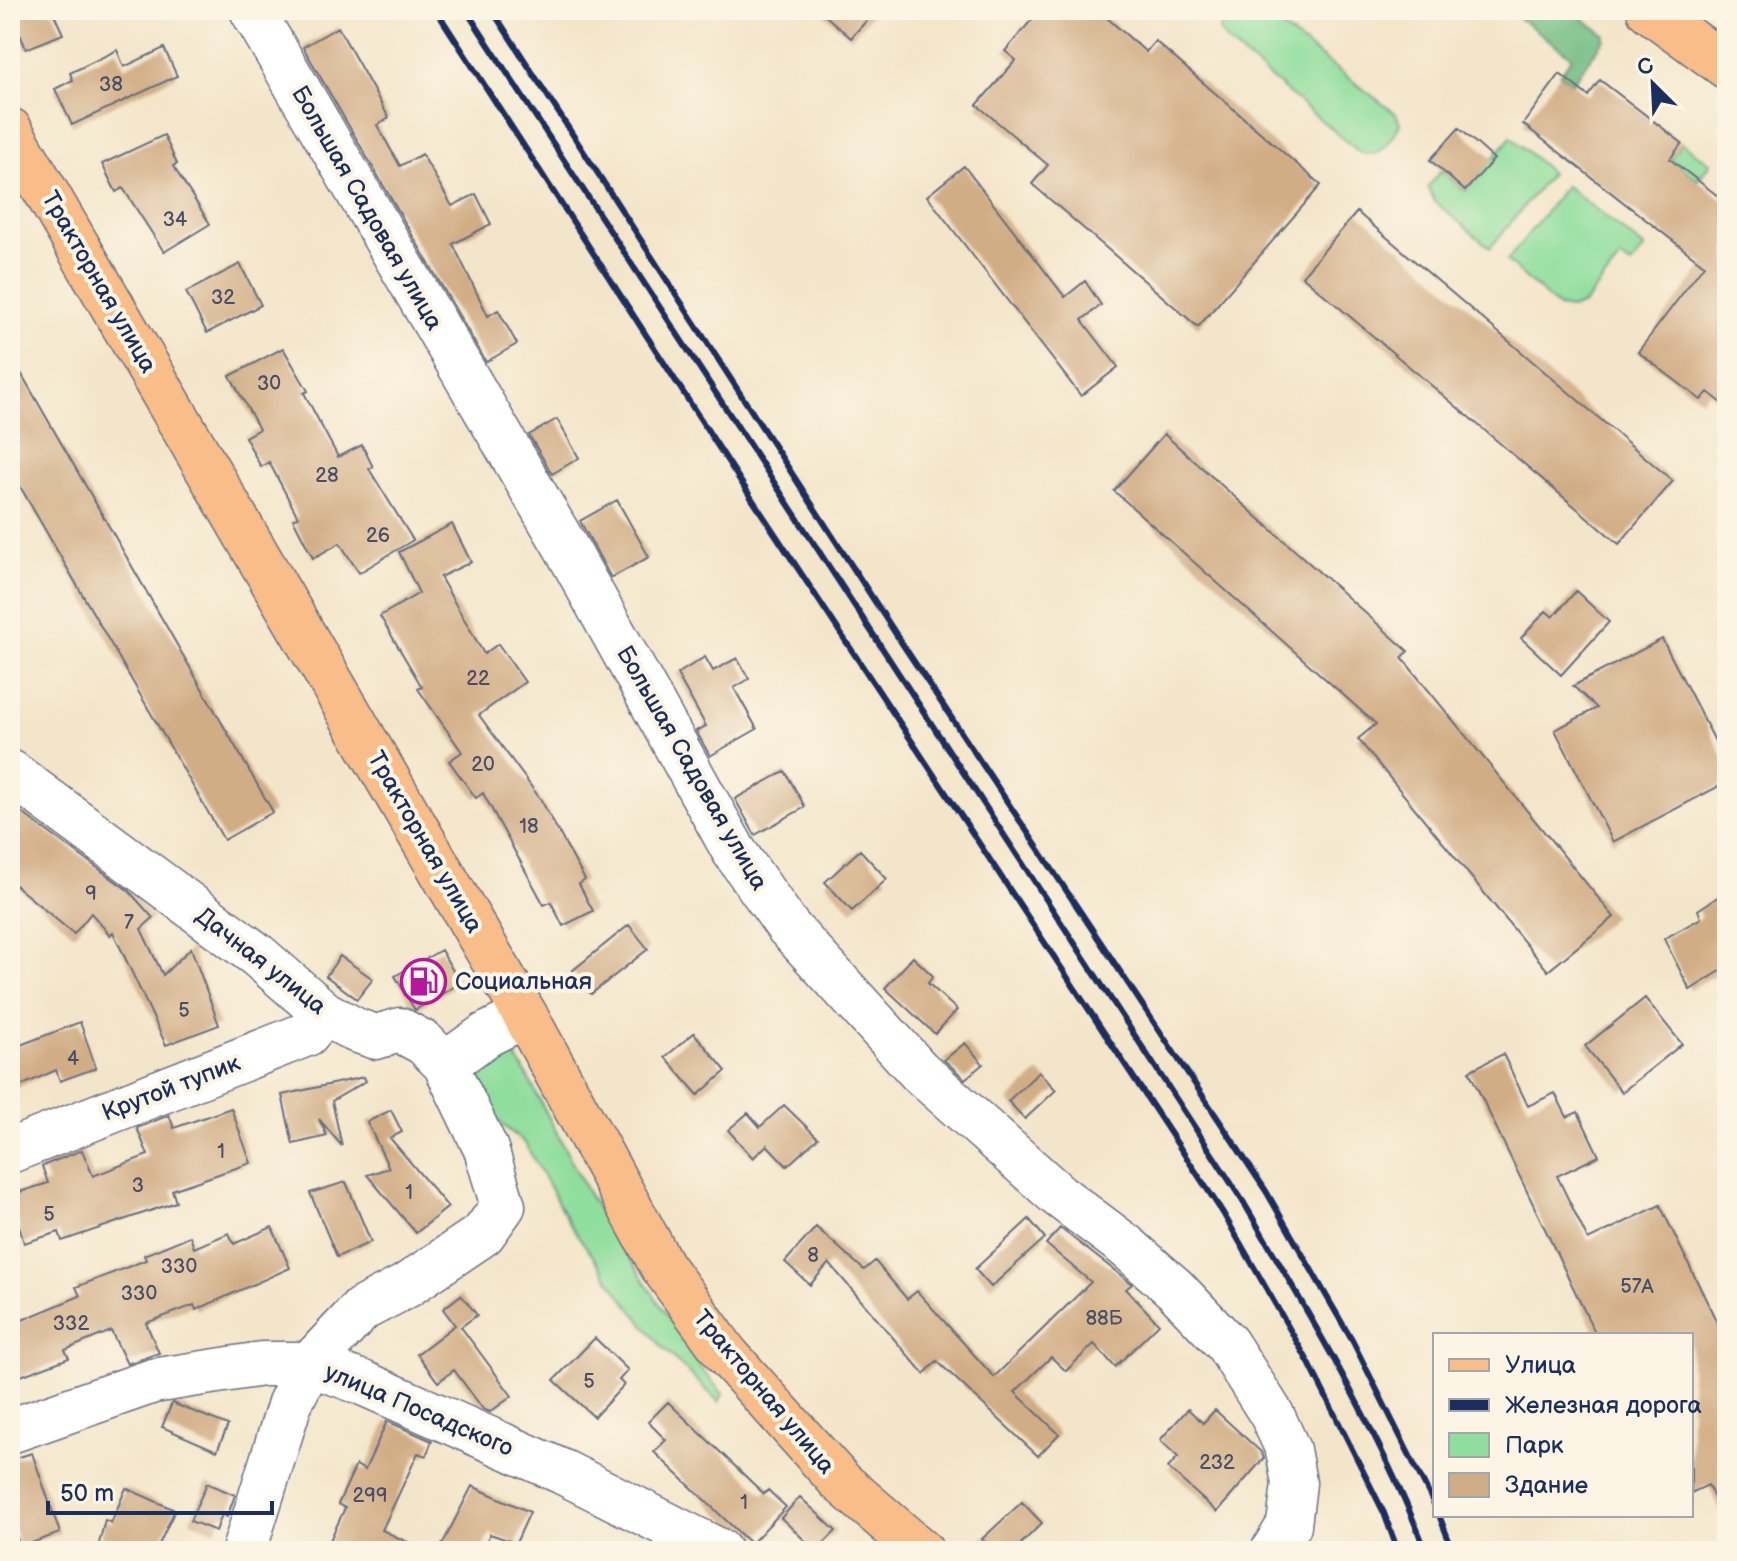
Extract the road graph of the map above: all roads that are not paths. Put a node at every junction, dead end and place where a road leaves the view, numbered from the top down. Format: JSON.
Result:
{"nodes":[{"id":1,"x":252,"y":10,"type":"edge"},
{"id":2,"x":1649,"y":10,"type":"edge"},
{"id":3,"x":1727,"y":67,"type":"edge"},
{"id":4,"x":10,"y":130,"type":"edge"},
{"id":5,"x":10,"y":772,"type":"edge"},
{"id":6,"x":324,"y":1013,"type":"junction"},
{"id":7,"x":525,"y":1015,"type":"junction"},
{"id":8,"x":445,"y":1064,"type":"junction"},
{"id":9,"x":10,"y":1151,"type":"edge"},
{"id":10,"x":310,"y":1364,"type":"junction"},
{"id":11,"x":10,"y":1431,"type":"edge"},
{"id":12,"x":244,"y":1551,"type":"edge"},
{"id":13,"x":719,"y":1551,"type":"edge"},
{"id":14,"x":921,"y":1551,"type":"edge"},
{"id":15,"x":1273,"y":1551,"type":"edge"}],
"edges":[{"from":1,"to":15,"type":"street","name":"Большая Садовая улица"},
{"from":2,"to":3,"type":"main road"},
{"from":4,"to":7,"type":"main road","name":"Тракторная улица"},
{"from":5,"to":6,"type":"street","name":"Дачная улица"},
{"from":6,"to":8,"type":"street","name":"Дачная улица"},
{"from":6,"to":9,"type":"street","name":"Крутой тупик"},
{"from":7,"to":8,"type":"street"},
{"from":7,"to":14,"type":"main road","name":"Тракторная улица"},
{"from":8,"to":10,"type":"street"},
{"from":10,"to":11,"type":"street","name":"улица Посадского"},
{"from":10,"to":12,"type":"street"},
{"from":10,"to":13,"type":"street","name":"улица Посадского"}]}
